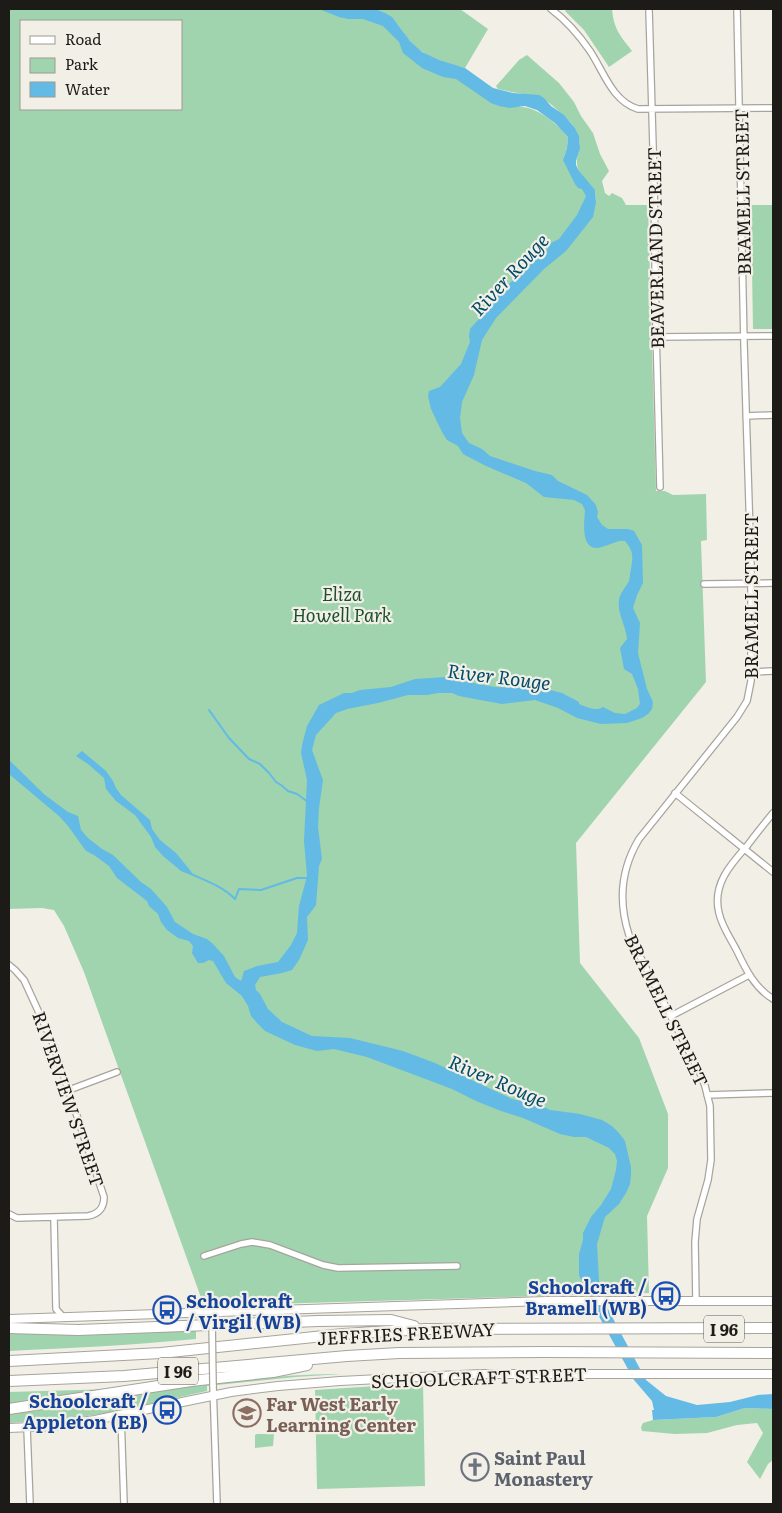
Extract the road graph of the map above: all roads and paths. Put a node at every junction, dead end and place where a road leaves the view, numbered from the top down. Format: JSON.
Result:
{"nodes":[{"id":1,"x":551,"y":9,"type":"edge"},
{"id":2,"x":649,"y":9,"type":"edge"},
{"id":3,"x":737,"y":9,"type":"edge"},
{"id":4,"x":652,"y":108,"type":"junction"},
{"id":5,"x":740,"y":108,"type":"junction"},
{"id":6,"x":773,"y":108,"type":"edge"},
{"id":7,"x":744,"y":336,"type":"junction"},
{"id":8,"x":773,"y":336,"type":"edge"},
{"id":9,"x":656,"y":337,"type":"junction"},
{"id":10,"x":773,"y":415,"type":"edge"},
{"id":11,"x":746,"y":416,"type":"junction"},
{"id":12,"x":660,"y":487,"type":"dead end"},
{"id":13,"x":751,"y":583,"type":"junction"},
{"id":14,"x":773,"y":583,"type":"edge"},
{"id":15,"x":704,"y":584,"type":"dead end"},
{"id":16,"x":773,"y":671,"type":"edge"},
{"id":17,"x":751,"y":672,"type":"junction"},
{"id":18,"x":675,"y":793,"type":"junction"},
{"id":19,"x":773,"y":813,"type":"edge"},
{"id":20,"x":744,"y":849,"type":"junction"},
{"id":21,"x":773,"y":872,"type":"edge"},
{"id":22,"x":9,"y":965,"type":"edge"},
{"id":23,"x":750,"y":975,"type":"junction"},
{"id":24,"x":773,"y":999,"type":"edge"},
{"id":25,"x":671,"y":1016,"type":"junction"},
{"id":26,"x":117,"y":1072,"type":"dead end"},
{"id":27,"x":68,"y":1090,"type":"junction"},
{"id":28,"x":773,"y":1093,"type":"edge"},
{"id":29,"x":707,"y":1096,"type":"junction"},
{"id":30,"x":9,"y":1214,"type":"edge"},
{"id":31,"x":54,"y":1218,"type":"junction"},
{"id":32,"x":204,"y":1256,"type":"dead end"},
{"id":33,"x":457,"y":1266,"type":"dead end"},
{"id":34,"x":773,"y":1301,"type":"edge"},
{"id":35,"x":696,"y":1302,"type":"junction"},
{"id":36,"x":212,"y":1315,"type":"junction"},
{"id":37,"x":63,"y":1317,"type":"junction"},
{"id":38,"x":9,"y":1319,"type":"edge"},
{"id":39,"x":9,"y":1328,"type":"edge"},
{"id":40,"x":773,"y":1328,"type":"edge"},
{"id":41,"x":425,"y":1329,"type":"junction"},
{"id":42,"x":773,"y":1353,"type":"edge"},
{"id":43,"x":348,"y":1356,"type":"junction"},
{"id":44,"x":9,"y":1361,"type":"edge"},
{"id":45,"x":773,"y":1374,"type":"edge"},
{"id":46,"x":9,"y":1381,"type":"edge"},
{"id":47,"x":213,"y":1396,"type":"junction"},
{"id":48,"x":9,"y":1409,"type":"edge"},
{"id":49,"x":121,"y":1416,"type":"junction"},
{"id":50,"x":9,"y":1428,"type":"edge"},
{"id":51,"x":27,"y":1428,"type":"junction"},
{"id":52,"x":30,"y":1504,"type":"edge"},
{"id":53,"x":124,"y":1504,"type":"edge"},
{"id":54,"x":217,"y":1504,"type":"edge"}],
"edges":[{"from":1,"to":4,"type":"street"},
{"from":2,"to":4,"type":"street","name":"BEAVERLAND STREET"},
{"from":3,"to":5,"type":"street","name":"BRAMELL STREET"},
{"from":4,"to":5,"type":"street"},
{"from":4,"to":9,"type":"street","name":"BEAVERLAND STREET"},
{"from":5,"to":6,"type":"street"},
{"from":5,"to":7,"type":"street","name":"BRAMELL STREET"},
{"from":7,"to":8,"type":"street"},
{"from":7,"to":9,"type":"street"},
{"from":7,"to":11,"type":"street","name":"BRAMELL STREET"},
{"from":9,"to":12,"type":"street","name":"BEAVERLAND STREET"},
{"from":10,"to":11,"type":"street"},
{"from":11,"to":13,"type":"street","name":"BRAMELL STREET"},
{"from":13,"to":14,"type":"street"},
{"from":13,"to":15,"type":"street"},
{"from":13,"to":17,"type":"street","name":"BRAMELL STREET"},
{"from":16,"to":17,"type":"street"},
{"from":17,"to":18,"type":"street","name":"BRAMELL STREET"},
{"from":18,"to":20,"type":"street"},
{"from":18,"to":25,"type":"street","name":"BRAMELL STREET"},
{"from":19,"to":20,"type":"street"},
{"from":20,"to":21,"type":"street"},
{"from":20,"to":23,"type":"street"},
{"from":22,"to":27,"type":"street","name":"RIVERVIEW STREET"},
{"from":23,"to":24,"type":"street"},
{"from":23,"to":25,"type":"street"},
{"from":25,"to":29,"type":"street","name":"BRAMELL STREET"},
{"from":26,"to":27,"type":"street"},
{"from":27,"to":31,"type":"street","name":"RIVERVIEW STREET"},
{"from":28,"to":29,"type":"street"},
{"from":29,"to":35,"type":"street","name":"BRAMELL STREET"},
{"from":30,"to":31,"type":"street"},
{"from":31,"to":37,"type":"street"},
{"from":32,"to":33,"type":"street"},
{"from":34,"to":35,"type":"main road"},
{"from":35,"to":36,"type":"main road"},
{"from":36,"to":37,"type":"main road"},
{"from":36,"to":47,"type":"street","bridge":true},
{"from":37,"to":38,"type":"main road"},
{"from":39,"to":41,"type":"highway"},
{"from":40,"to":41,"type":"highway","name":"JEFFRIES FREEWAY","number":"I 96"},
{"from":41,"to":44,"type":"highway","name":"JEFFRIES FREEWAY","number":"I 96"},
{"from":42,"to":43,"type":"highway","name":"JEFFRIES FREEWAY","number":"I 96"},
{"from":43,"to":46,"type":"highway","name":"JEFFRIES FREEWAY","number":"I 96"},
{"from":43,"to":48,"type":"highway"},
{"from":45,"to":47,"type":"main road","name":"SCHOOLCRAFT STREET"},
{"from":47,"to":49,"type":"main road","name":"SCHOOLCRAFT STREET"},
{"from":47,"to":54,"type":"street"},
{"from":49,"to":51,"type":"main road","name":"SCHOOLCRAFT STREET"},
{"from":49,"to":53,"type":"street"},
{"from":50,"to":51,"type":"main road","name":"SCHOOLCRAFT STREET"},
{"from":51,"to":52,"type":"street"}]}
